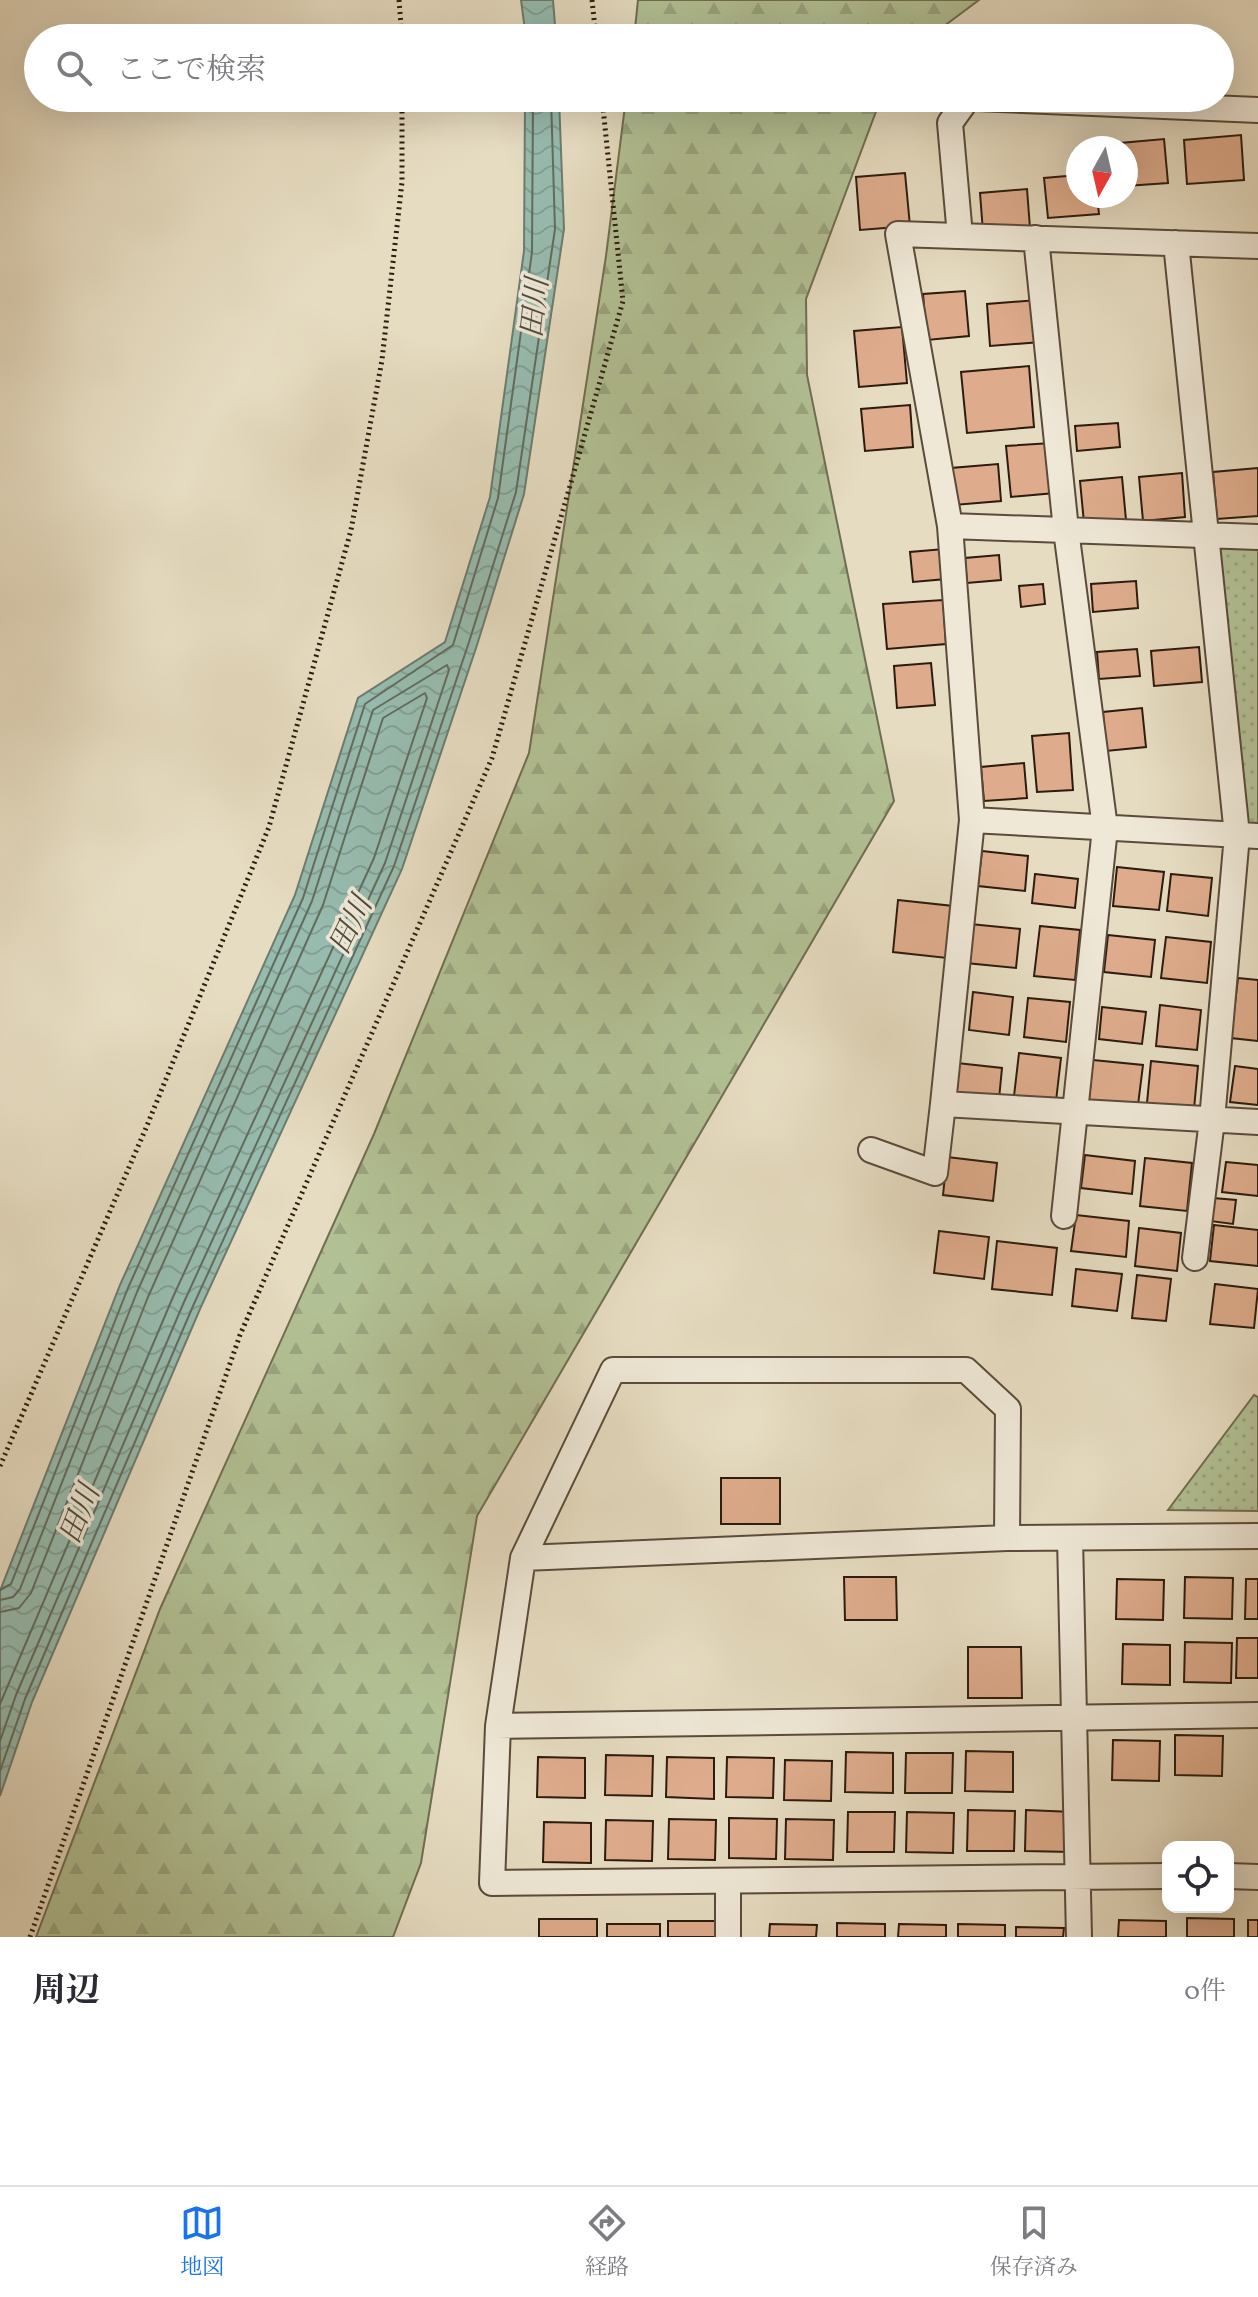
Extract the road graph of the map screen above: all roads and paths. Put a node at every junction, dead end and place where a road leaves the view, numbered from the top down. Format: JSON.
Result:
{"nodes":[{"id":1,"x":399,"y":0,"type":"edge"},
{"id":2,"x":592,"y":0,"type":"edge"},
{"id":3,"x":401,"y":24,"type":"edge"},
{"id":4,"x":595,"y":24,"type":"edge"},
{"id":5,"x":1234,"y":109,"type":"edge"},
{"id":6,"x":1258,"y":110,"type":"edge"},
{"id":7,"x":402,"y":112,"type":"edge"},
{"id":8,"x":603,"y":112,"type":"edge"},
{"id":9,"x":958,"y":112,"type":"edge"},
{"id":10,"x":960,"y":236,"type":"junction"},
{"id":11,"x":1036,"y":238,"type":"junction"},
{"id":12,"x":1176,"y":243,"type":"junction"},
{"id":13,"x":1258,"y":246,"type":"edge"},
{"id":14,"x":950,"y":526,"type":"junction"},
{"id":15,"x":1066,"y":530,"type":"junction"},
{"id":16,"x":1206,"y":535,"type":"junction"},
{"id":17,"x":1258,"y":537,"type":"edge"},
{"id":18,"x":972,"y":820,"type":"junction"},
{"id":19,"x":1105,"y":828,"type":"junction"},
{"id":20,"x":1248,"y":836,"type":"edge"},
{"id":21,"x":943,"y":1104,"type":"junction"},
{"id":22,"x":1073,"y":1112,"type":"junction"},
{"id":23,"x":1212,"y":1120,"type":"junction"},
{"id":24,"x":1258,"y":1122,"type":"edge"},
{"id":25,"x":871,"y":1150,"type":"dead end"},
{"id":26,"x":1064,"y":1216,"type":"dead end"},
{"id":27,"x":1195,"y":1258,"type":"dead end"},
{"id":28,"x":0,"y":1466,"type":"edge"},
{"id":29,"x":1258,"y":1536,"type":"edge"},
{"id":30,"x":1007,"y":1538,"type":"junction"},
{"id":31,"x":1070,"y":1538,"type":"junction"},
{"id":32,"x":523,"y":1558,"type":"junction"},
{"id":33,"x":1258,"y":1715,"type":"edge"},
{"id":34,"x":1075,"y":1717,"type":"junction"},
{"id":35,"x":498,"y":1726,"type":"junction"},
{"id":36,"x":1079,"y":1876,"type":"junction"},
{"id":37,"x":1162,"y":1876,"type":"edge"},
{"id":38,"x":1234,"y":1876,"type":"edge"},
{"id":39,"x":1258,"y":1877,"type":"edge"},
{"id":40,"x":728,"y":1881,"type":"junction"},
{"id":41,"x":30,"y":1937,"type":"edge"},
{"id":42,"x":728,"y":1937,"type":"edge"},
{"id":43,"x":1079,"y":1937,"type":"edge"}],
"edges":[{"from":1,"to":3,"type":"path"},
{"from":2,"to":4,"type":"path"},
{"from":5,"to":6,"type":"street"},
{"from":7,"to":28,"type":"path"},
{"from":8,"to":41,"type":"path"},
{"from":9,"to":10,"type":"street"},
{"from":10,"to":11,"type":"street"},
{"from":10,"to":14,"type":"street"},
{"from":11,"to":12,"type":"street"},
{"from":11,"to":15,"type":"street"},
{"from":12,"to":13,"type":"street"},
{"from":12,"to":16,"type":"street"},
{"from":14,"to":15,"type":"street"},
{"from":14,"to":18,"type":"street"},
{"from":15,"to":16,"type":"street"},
{"from":15,"to":19,"type":"street"},
{"from":16,"to":17,"type":"street"},
{"from":16,"to":20,"type":"street"},
{"from":18,"to":19,"type":"street"},
{"from":18,"to":21,"type":"street"},
{"from":19,"to":20,"type":"street"},
{"from":19,"to":22,"type":"street"},
{"from":20,"to":23,"type":"street"},
{"from":21,"to":22,"type":"street"},
{"from":21,"to":25,"type":"street"},
{"from":22,"to":23,"type":"street"},
{"from":22,"to":26,"type":"street"},
{"from":23,"to":24,"type":"street"},
{"from":23,"to":27,"type":"street"},
{"from":29,"to":31,"type":"street"},
{"from":30,"to":31,"type":"street"},
{"from":30,"to":32,"type":"street"},
{"from":30,"to":32,"type":"street"},
{"from":31,"to":34,"type":"street"},
{"from":32,"to":35,"type":"street"},
{"from":33,"to":34,"type":"street"},
{"from":34,"to":35,"type":"street"},
{"from":34,"to":36,"type":"street"},
{"from":35,"to":40,"type":"street"},
{"from":36,"to":37,"type":"street"},
{"from":36,"to":40,"type":"street"},
{"from":36,"to":43,"type":"street"},
{"from":38,"to":39,"type":"street"},
{"from":40,"to":42,"type":"street"}]}
